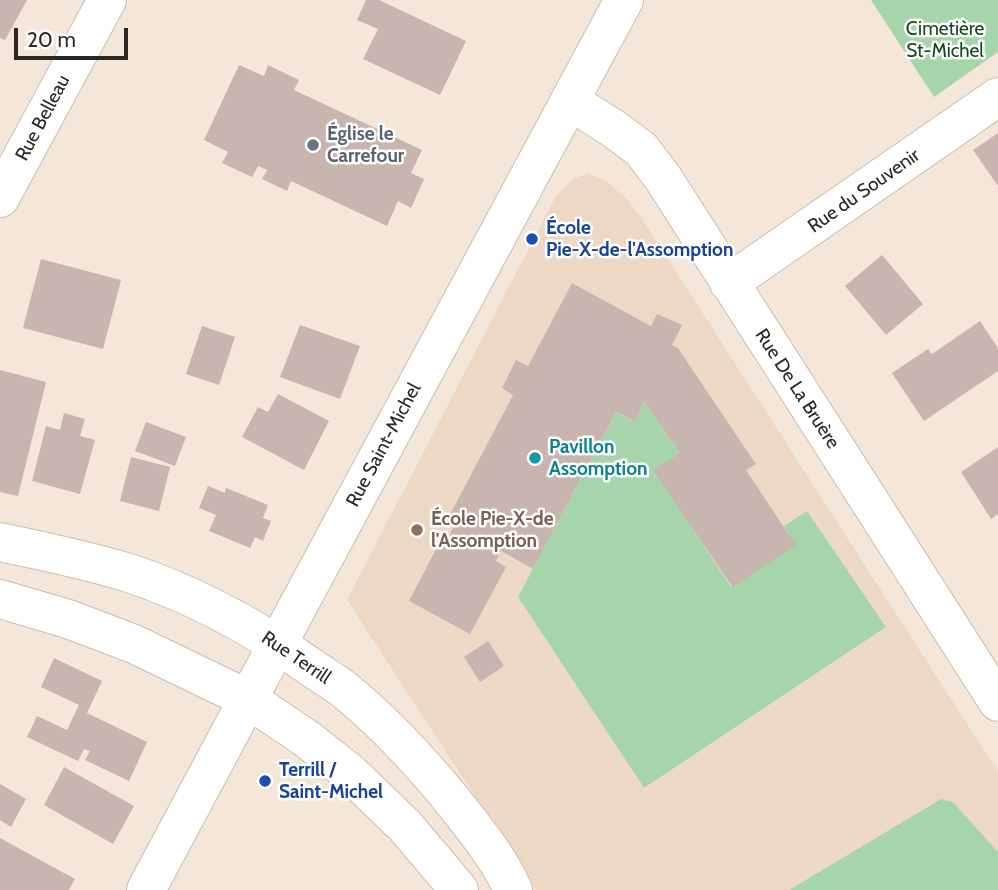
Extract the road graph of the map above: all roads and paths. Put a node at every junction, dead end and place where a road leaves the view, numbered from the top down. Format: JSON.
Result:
{"nodes":[{"id":1,"x":107,"y":0,"type":"edge"},
{"id":2,"x":624,"y":0,"type":"edge"},
{"id":3,"x":998,"y":97,"type":"edge"},
{"id":4,"x":570,"y":101,"type":"junction"},
{"id":5,"x":0,"y":198,"type":"edge"},
{"id":6,"x":729,"y":283,"type":"junction"},
{"id":7,"x":0,"y":542,"type":"edge"},
{"id":8,"x":0,"y":599,"type":"edge"},
{"id":9,"x":277,"y":644,"type":"junction"},
{"id":10,"x":248,"y":699,"type":"junction"},
{"id":11,"x":998,"y":702,"type":"edge"},
{"id":12,"x":146,"y":890,"type":"edge"},
{"id":13,"x":460,"y":890,"type":"edge"},
{"id":14,"x":513,"y":890,"type":"edge"}],
"edges":[{"from":1,"to":5,"type":"street","name":"Rue Belleau"},
{"from":2,"to":4,"type":"street","name":"Rue Saint-Michel"},
{"from":3,"to":6,"type":"street","name":"Rue du Souvenir"},
{"from":4,"to":6,"type":"street","name":"Rue De La Bruère"},
{"from":4,"to":9,"type":"street","name":"Rue Saint-Michel"},
{"from":6,"to":11,"type":"street","name":"Rue De La Bruère"},
{"from":7,"to":9,"type":"street","name":"Rue Terrill"},
{"from":8,"to":10,"type":"street"},
{"from":9,"to":10,"type":"street","name":"Rue Saint-Michel"},
{"from":9,"to":14,"type":"street","name":"Rue Terrill"},
{"from":10,"to":12,"type":"street","name":"Rue Saint-Michel"},
{"from":10,"to":13,"type":"street"}]}
